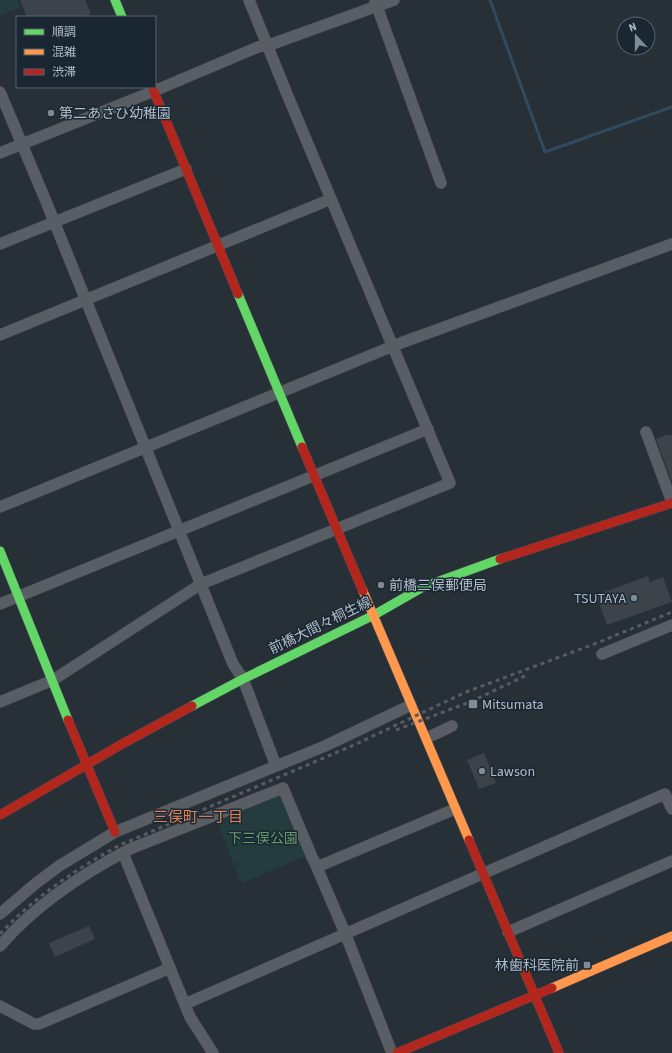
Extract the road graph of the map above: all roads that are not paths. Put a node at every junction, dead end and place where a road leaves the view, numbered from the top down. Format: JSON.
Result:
{"nodes":[{"id":1,"x":115,"y":0,"type":"edge"},
{"id":2,"x":249,"y":0,"type":"edge"},
{"id":3,"x":394,"y":0,"type":"edge"},
{"id":4,"x":376,"y":3,"type":"edge"},
{"id":5,"x":122,"y":16,"type":"edge"},
{"id":6,"x":267,"y":45,"type":"junction"},
{"id":7,"x":156,"y":88,"type":"edge"},
{"id":8,"x":153,"y":89,"type":"edge"},
{"id":9,"x":0,"y":92,"type":"edge"},
{"id":10,"x":22,"y":145,"type":"junction"},
{"id":11,"x":0,"y":153,"type":"edge"},
{"id":12,"x":186,"y":169,"type":"junction"},
{"id":13,"x":441,"y":183,"type":"dead end"},
{"id":14,"x":331,"y":199,"type":"junction"},
{"id":15,"x":55,"y":222,"type":"junction"},
{"id":16,"x":0,"y":244,"type":"edge"},
{"id":17,"x":672,"y":244,"type":"edge"},
{"id":18,"x":218,"y":246,"type":"junction"},
{"id":19,"x":85,"y":300,"type":"junction"},
{"id":20,"x":0,"y":335,"type":"edge"},
{"id":21,"x":394,"y":346,"type":"junction"},
{"id":22,"x":280,"y":393,"type":"junction"},
{"id":23,"x":428,"y":430,"type":"junction"},
{"id":24,"x":646,"y":432,"type":"dead end"},
{"id":25,"x":146,"y":447,"type":"junction"},
{"id":26,"x":315,"y":476,"type":"junction"},
{"id":27,"x":672,"y":502,"type":"edge"},
{"id":28,"x":0,"y":506,"type":"edge"},
{"id":29,"x":337,"y":529,"type":"junction"},
{"id":30,"x":180,"y":531,"type":"junction"},
{"id":31,"x":0,"y":551,"type":"edge"},
{"id":32,"x":200,"y":584,"type":"junction"},
{"id":33,"x":18,"y":596,"type":"junction"},
{"id":34,"x":0,"y":604,"type":"edge"},
{"id":35,"x":374,"y":615,"type":"junction"},
{"id":36,"x":672,"y":626,"type":"edge"},
{"id":37,"x":602,"y":654,"type":"dead end"},
{"id":38,"x":243,"y":679,"type":"junction"},
{"id":39,"x":53,"y":680,"type":"junction"},
{"id":40,"x":0,"y":702,"type":"edge"},
{"id":41,"x":411,"y":705,"type":"junction"},
{"id":42,"x":452,"y":726,"type":"dead end"},
{"id":43,"x":431,"y":736,"type":"dead end"},
{"id":44,"x":87,"y":765,"type":"junction"},
{"id":45,"x":276,"y":766,"type":"junction"},
{"id":46,"x":455,"y":809,"type":"junction"},
{"id":47,"x":672,"y":809,"type":"edge"},
{"id":48,"x":0,"y":815,"type":"edge"},
{"id":49,"x":115,"y":832,"type":"junction"},
{"id":50,"x":123,"y":853,"type":"junction"},
{"id":51,"x":672,"y":861,"type":"edge"},
{"id":52,"x":317,"y":867,"type":"junction"},
{"id":53,"x":484,"y":873,"type":"junction"},
{"id":54,"x":0,"y":914,"type":"edge"},
{"id":55,"x":508,"y":932,"type":"junction"},
{"id":56,"x":345,"y":933,"type":"junction"},
{"id":57,"x":672,"y":936,"type":"edge"},
{"id":58,"x":0,"y":946,"type":"edge"},
{"id":59,"x":170,"y":968,"type":"junction"},
{"id":60,"x":535,"y":996,"type":"junction"},
{"id":61,"x":185,"y":1004,"type":"junction"},
{"id":62,"x":0,"y":1006,"type":"edge"},
{"id":63,"x":213,"y":1053,"type":"edge"},
{"id":64,"x":392,"y":1053,"type":"edge"},
{"id":65,"x":397,"y":1053,"type":"edge"},
{"id":66,"x":559,"y":1053,"type":"edge"}],
"edges":[{"from":1,"to":5,"type":"street"},
{"from":2,"to":6,"type":"street"},
{"from":3,"to":4,"type":"street"},
{"from":4,"to":6,"type":"street"},
{"from":4,"to":13,"type":"street"},
{"from":6,"to":7,"type":"street"},
{"from":6,"to":14,"type":"street"},
{"from":8,"to":10,"type":"street"},
{"from":8,"to":12,"type":"street"},
{"from":9,"to":10,"type":"street"},
{"from":10,"to":11,"type":"street"},
{"from":10,"to":15,"type":"street"},
{"from":12,"to":15,"type":"street"},
{"from":12,"to":18,"type":"street"},
{"from":14,"to":18,"type":"street"},
{"from":14,"to":21,"type":"street"},
{"from":15,"to":16,"type":"street"},
{"from":15,"to":19,"type":"street"},
{"from":17,"to":21,"type":"street"},
{"from":18,"to":19,"type":"street"},
{"from":18,"to":22,"type":"street"},
{"from":19,"to":20,"type":"street"},
{"from":19,"to":25,"type":"street"},
{"from":21,"to":22,"type":"street"},
{"from":21,"to":23,"type":"street"},
{"from":22,"to":25,"type":"street"},
{"from":22,"to":26,"type":"street"},
{"from":23,"to":26,"type":"street"},
{"from":23,"to":29,"type":"street"},
{"from":24,"to":27,"type":"street"},
{"from":25,"to":28,"type":"street"},
{"from":25,"to":30,"type":"street"},
{"from":26,"to":29,"type":"street"},
{"from":26,"to":30,"type":"street"},
{"from":27,"to":35,"type":"street","name":"前橋大間々桐生線"},
{"from":29,"to":32,"type":"street"},
{"from":29,"to":35,"type":"street"},
{"from":30,"to":32,"type":"street"},
{"from":30,"to":33,"type":"street"},
{"from":31,"to":33,"type":"street"},
{"from":32,"to":38,"type":"street"},
{"from":32,"to":39,"type":"street"},
{"from":33,"to":34,"type":"street"},
{"from":33,"to":39,"type":"street"},
{"from":35,"to":38,"type":"street","name":"前橋大間々桐生線"},
{"from":35,"to":41,"type":"street"},
{"from":36,"to":37,"type":"street"},
{"from":38,"to":44,"type":"street","name":"前橋大間々桐生線"},
{"from":38,"to":45,"type":"street"},
{"from":39,"to":40,"type":"street"},
{"from":39,"to":44,"type":"street"},
{"from":41,"to":45,"type":"street"},
{"from":41,"to":46,"type":"street"},
{"from":42,"to":43,"type":"street"},
{"from":44,"to":48,"type":"street","name":"前橋大間々桐生線"},
{"from":44,"to":49,"type":"street"},
{"from":45,"to":49,"type":"street"},
{"from":46,"to":52,"type":"street"},
{"from":46,"to":53,"type":"street"},
{"from":47,"to":53,"type":"street"},
{"from":49,"to":54,"type":"street"},
{"from":50,"to":52,"type":"street"},
{"from":50,"to":58,"type":"street"},
{"from":50,"to":59,"type":"street"},
{"from":51,"to":55,"type":"street"},
{"from":52,"to":56,"type":"street"},
{"from":53,"to":55,"type":"street"},
{"from":53,"to":56,"type":"street"},
{"from":55,"to":60,"type":"street"},
{"from":56,"to":61,"type":"street"},
{"from":56,"to":64,"type":"street"},
{"from":57,"to":60,"type":"street"},
{"from":59,"to":61,"type":"street"},
{"from":59,"to":62,"type":"street"},
{"from":60,"to":65,"type":"street"},
{"from":60,"to":66,"type":"street"},
{"from":61,"to":63,"type":"street"}]}
